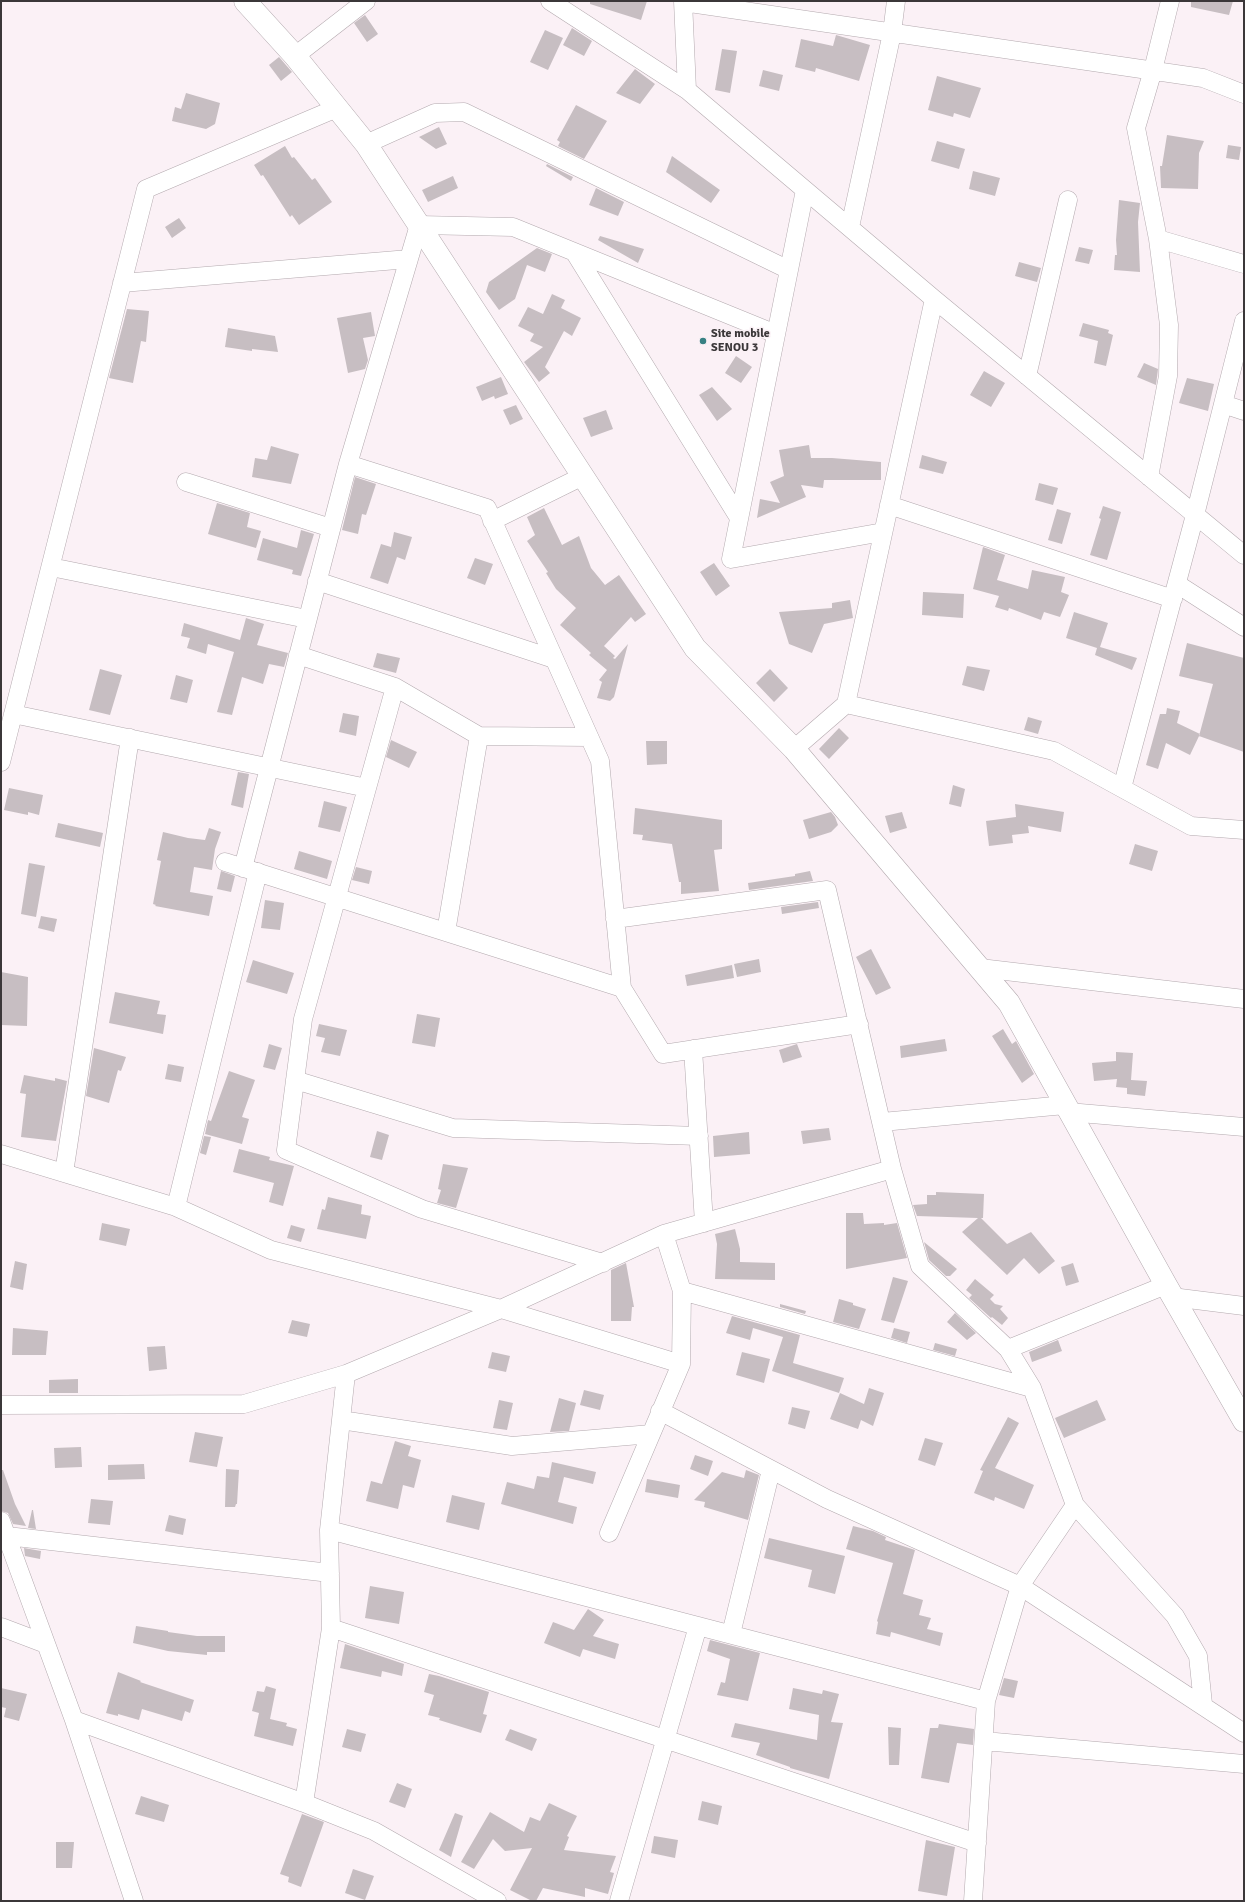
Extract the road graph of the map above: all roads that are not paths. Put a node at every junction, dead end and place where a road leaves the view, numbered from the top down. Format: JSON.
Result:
{"nodes":[{"id":1,"x":245,"y":1,"type":"edge"},
{"id":2,"x":366,"y":1,"type":"edge"},
{"id":3,"x":550,"y":1,"type":"edge"},
{"id":4,"x":896,"y":1,"type":"edge"},
{"id":5,"x":1170,"y":1,"type":"edge"},
{"id":6,"x":683,"y":2,"type":"edge"},
{"id":7,"x":892,"y":32,"type":"junction"},
{"id":8,"x":295,"y":56,"type":"junction"},
{"id":9,"x":1153,"y":70,"type":"junction"},
{"id":10,"x":687,"y":90,"type":"junction"},
{"id":11,"x":1244,"y":94,"type":"edge"},
{"id":12,"x":337,"y":108,"type":"junction"},
{"id":13,"x":366,"y":144,"type":"junction"},
{"id":14,"x":805,"y":190,"type":"junction"},
{"id":15,"x":1068,"y":200,"type":"dead end"},
{"id":16,"x":419,"y":225,"type":"junction"},
{"id":17,"x":850,"y":227,"type":"junction"},
{"id":18,"x":1158,"y":239,"type":"junction"},
{"id":19,"x":575,"y":253,"type":"junction"},
{"id":20,"x":409,"y":259,"type":"junction"},
{"id":21,"x":1244,"y":264,"type":"edge"},
{"id":22,"x":789,"y":270,"type":"junction"},
{"id":23,"x":122,"y":283,"type":"junction"},
{"id":24,"x":934,"y":299,"type":"junction"},
{"id":25,"x":1244,"y":321,"type":"edge"},
{"id":26,"x":776,"y":334,"type":"junction"},
{"id":27,"x":1027,"y":376,"type":"junction"},
{"id":28,"x":1223,"y":404,"type":"junction"},
{"id":29,"x":1244,"y":411,"type":"edge"},
{"id":30,"x":348,"y":464,"type":"junction"},
{"id":31,"x":583,"y":476,"type":"junction"},
{"id":32,"x":1149,"y":477,"type":"junction"},
{"id":33,"x":186,"y":482,"type":"dead end"},
{"id":34,"x":889,"y":505,"type":"junction"},
{"id":35,"x":1195,"y":515,"type":"junction"},
{"id":36,"x":739,"y":518,"type":"junction"},
{"id":37,"x":492,"y":521,"type":"junction"},
{"id":38,"x":331,"y":528,"type":"junction"},
{"id":39,"x":883,"y":532,"type":"junction"},
{"id":40,"x":1244,"y":555,"type":"edge"},
{"id":41,"x":51,"y":567,"type":"junction"},
{"id":42,"x":317,"y":581,"type":"junction"},
{"id":43,"x":1175,"y":592,"type":"junction"},
{"id":44,"x":307,"y":619,"type":"junction"},
{"id":45,"x":1244,"y":627,"type":"edge"},
{"id":46,"x":298,"y":655,"type":"junction"},
{"id":47,"x":554,"y":659,"type":"junction"},
{"id":48,"x":395,"y":687,"type":"junction"},
{"id":49,"x":846,"y":704,"type":"junction"},
{"id":50,"x":13,"y":714,"type":"junction"},
{"id":51,"x":479,"y":736,"type":"junction"},
{"id":52,"x":589,"y":737,"type":"junction"},
{"id":53,"x":130,"y":738,"type":"junction"},
{"id":54,"x":794,"y":749,"type":"junction"},
{"id":55,"x":1,"y":762,"type":"edge"},
{"id":56,"x":269,"y":767,"type":"junction"},
{"id":57,"x":368,"y":788,"type":"junction"},
{"id":58,"x":1122,"y":788,"type":"junction"},
{"id":59,"x":1244,"y":830,"type":"edge"},
{"id":60,"x":225,"y":862,"type":"dead end"},
{"id":61,"x":250,"y":870,"type":"junction"},
{"id":62,"x":337,"y":897,"type":"junction"},
{"id":63,"x":615,"y":919,"type":"junction"},
{"id":64,"x":446,"y":932,"type":"junction"},
{"id":65,"x":980,"y":968,"type":"junction"},
{"id":66,"x":622,"y":988,"type":"junction"},
{"id":67,"x":1244,"y":998,"type":"edge"},
{"id":68,"x":859,"y":1024,"type":"junction"},
{"id":69,"x":693,"y":1049,"type":"junction"},
{"id":70,"x":295,"y":1080,"type":"junction"},
{"id":71,"x":1066,"y":1108,"type":"junction"},
{"id":72,"x":882,"y":1122,"type":"junction"},
{"id":73,"x":1244,"y":1127,"type":"edge"},
{"id":74,"x":698,"y":1136,"type":"junction"},
{"id":75,"x":1,"y":1154,"type":"edge"},
{"id":76,"x":892,"y":1169,"type":"junction"},
{"id":77,"x":64,"y":1173,"type":"junction"},
{"id":78,"x":176,"y":1207,"type":"junction"},
{"id":79,"x":704,"y":1223,"type":"junction"},
{"id":80,"x":664,"y":1234,"type":"junction"},
{"id":81,"x":603,"y":1263,"type":"junction"},
{"id":82,"x":682,"y":1291,"type":"junction"},
{"id":83,"x":1169,"y":1291,"type":"junction"},
{"id":84,"x":1244,"y":1306,"type":"edge"},
{"id":85,"x":501,"y":1309,"type":"junction"},
{"id":86,"x":1008,"y":1349,"type":"junction"},
{"id":87,"x":681,"y":1364,"type":"junction"},
{"id":88,"x":346,"y":1374,"type":"junction"},
{"id":89,"x":1032,"y":1388,"type":"junction"},
{"id":90,"x":1,"y":1405,"type":"edge"},
{"id":91,"x":660,"y":1411,"type":"junction"},
{"id":92,"x":1243,"y":1417,"type":"edge"},
{"id":93,"x":341,"y":1420,"type":"junction"},
{"id":94,"x":650,"y":1434,"type":"junction"},
{"id":95,"x":771,"y":1470,"type":"junction"},
{"id":96,"x":1076,"y":1505,"type":"junction"},
{"id":97,"x":4,"y":1528,"type":"edge"},
{"id":98,"x":329,"y":1530,"type":"junction"},
{"id":99,"x":609,"y":1534,"type":"dead end"},
{"id":100,"x":330,"y":1573,"type":"junction"},
{"id":101,"x":1020,"y":1586,"type":"junction"},
{"id":102,"x":698,"y":1626,"type":"junction"},
{"id":103,"x":1,"y":1627,"type":"edge"},
{"id":104,"x":331,"y":1628,"type":"junction"},
{"id":105,"x":731,"y":1634,"type":"junction"},
{"id":106,"x":46,"y":1644,"type":"junction"},
{"id":107,"x":986,"y":1701,"type":"junction"},
{"id":108,"x":1203,"y":1704,"type":"junction"},
{"id":109,"x":74,"y":1720,"type":"junction"},
{"id":110,"x":1244,"y":1733,"type":"edge"},
{"id":111,"x":666,"y":1740,"type":"junction"},
{"id":112,"x":984,"y":1741,"type":"junction"},
{"id":113,"x":1244,"y":1764,"type":"edge"},
{"id":114,"x":304,"y":1803,"type":"junction"},
{"id":115,"x":977,"y":1844,"type":"junction"},
{"id":116,"x":134,"y":1901,"type":"edge"},
{"id":117,"x":497,"y":1901,"type":"edge"},
{"id":118,"x":619,"y":1901,"type":"edge"},
{"id":119,"x":973,"y":1901,"type":"edge"}],
"edges":[{"from":1,"to":8,"type":"street"},
{"from":2,"to":8,"type":"street"},
{"from":3,"to":10,"type":"street"},
{"from":4,"to":7,"type":"street"},
{"from":5,"to":9,"type":"street"},
{"from":6,"to":7,"type":"street"},
{"from":6,"to":10,"type":"street"},
{"from":7,"to":9,"type":"street"},
{"from":7,"to":17,"type":"street"},
{"from":8,"to":12,"type":"street"},
{"from":9,"to":11,"type":"street"},
{"from":9,"to":18,"type":"street"},
{"from":10,"to":14,"type":"street"},
{"from":12,"to":13,"type":"street"},
{"from":12,"to":23,"type":"street"},
{"from":13,"to":16,"type":"street"},
{"from":13,"to":22,"type":"street"},
{"from":14,"to":17,"type":"street"},
{"from":14,"to":22,"type":"street"},
{"from":15,"to":27,"type":"street"},
{"from":16,"to":19,"type":"street"},
{"from":16,"to":20,"type":"street"},
{"from":16,"to":31,"type":"street"},
{"from":17,"to":24,"type":"street"},
{"from":18,"to":21,"type":"street"},
{"from":18,"to":32,"type":"street"},
{"from":19,"to":26,"type":"street"},
{"from":19,"to":36,"type":"street"},
{"from":20,"to":23,"type":"street"},
{"from":20,"to":30,"type":"street"},
{"from":22,"to":26,"type":"street"},
{"from":23,"to":41,"type":"street"},
{"from":24,"to":27,"type":"street"},
{"from":24,"to":34,"type":"street"},
{"from":25,"to":28,"type":"street"},
{"from":26,"to":36,"type":"street"},
{"from":27,"to":32,"type":"street"},
{"from":28,"to":29,"type":"street"},
{"from":28,"to":35,"type":"street"},
{"from":30,"to":37,"type":"street"},
{"from":30,"to":38,"type":"street"},
{"from":31,"to":37,"type":"street"},
{"from":31,"to":54,"type":"street"},
{"from":32,"to":35,"type":"street"},
{"from":33,"to":38,"type":"street"},
{"from":34,"to":39,"type":"street"},
{"from":34,"to":43,"type":"street"},
{"from":35,"to":40,"type":"street"},
{"from":35,"to":43,"type":"street"},
{"from":36,"to":39,"type":"street"},
{"from":37,"to":47,"type":"street"},
{"from":38,"to":42,"type":"street"},
{"from":39,"to":49,"type":"street"},
{"from":41,"to":44,"type":"street"},
{"from":41,"to":50,"type":"street"},
{"from":42,"to":44,"type":"street"},
{"from":42,"to":47,"type":"street"},
{"from":43,"to":45,"type":"street"},
{"from":43,"to":58,"type":"street"},
{"from":44,"to":46,"type":"street"},
{"from":46,"to":48,"type":"street"},
{"from":46,"to":56,"type":"street"},
{"from":47,"to":52,"type":"street"},
{"from":48,"to":51,"type":"street"},
{"from":48,"to":57,"type":"street"},
{"from":49,"to":54,"type":"street"},
{"from":49,"to":58,"type":"street"},
{"from":50,"to":53,"type":"street"},
{"from":50,"to":55,"type":"street"},
{"from":51,"to":52,"type":"street"},
{"from":51,"to":64,"type":"street"},
{"from":52,"to":63,"type":"street"},
{"from":53,"to":56,"type":"street"},
{"from":53,"to":77,"type":"street"},
{"from":54,"to":65,"type":"street"},
{"from":56,"to":57,"type":"street"},
{"from":56,"to":61,"type":"street"},
{"from":57,"to":62,"type":"street"},
{"from":58,"to":59,"type":"street"},
{"from":60,"to":61,"type":"street"},
{"from":61,"to":62,"type":"street"},
{"from":61,"to":78,"type":"street"},
{"from":62,"to":64,"type":"street"},
{"from":62,"to":70,"type":"street"},
{"from":63,"to":66,"type":"street"},
{"from":63,"to":68,"type":"street"},
{"from":64,"to":66,"type":"street"},
{"from":65,"to":67,"type":"street"},
{"from":65,"to":71,"type":"street"},
{"from":66,"to":69,"type":"street"},
{"from":68,"to":69,"type":"street"},
{"from":68,"to":72,"type":"street"},
{"from":69,"to":74,"type":"street"},
{"from":70,"to":74,"type":"street"},
{"from":70,"to":81,"type":"street"},
{"from":71,"to":72,"type":"street"},
{"from":71,"to":73,"type":"street"},
{"from":71,"to":83,"type":"street"},
{"from":72,"to":76,"type":"street"},
{"from":74,"to":79,"type":"street"},
{"from":75,"to":77,"type":"street"},
{"from":76,"to":79,"type":"street"},
{"from":76,"to":86,"type":"street"},
{"from":77,"to":78,"type":"street"},
{"from":78,"to":85,"type":"street"},
{"from":79,"to":80,"type":"street"},
{"from":80,"to":81,"type":"street"},
{"from":80,"to":82,"type":"street"},
{"from":81,"to":85,"type":"street"},
{"from":82,"to":87,"type":"street"},
{"from":82,"to":89,"type":"street"},
{"from":83,"to":84,"type":"street"},
{"from":83,"to":86,"type":"street"},
{"from":83,"to":92,"type":"street"},
{"from":85,"to":87,"type":"street"},
{"from":85,"to":88,"type":"street"},
{"from":86,"to":89,"type":"street"},
{"from":87,"to":91,"type":"street"},
{"from":88,"to":90,"type":"street"},
{"from":88,"to":93,"type":"street"},
{"from":89,"to":96,"type":"street"},
{"from":91,"to":94,"type":"street"},
{"from":91,"to":95,"type":"street"},
{"from":93,"to":94,"type":"street"},
{"from":93,"to":98,"type":"street"},
{"from":94,"to":99,"type":"street"},
{"from":95,"to":101,"type":"street"},
{"from":95,"to":105,"type":"street"},
{"from":96,"to":101,"type":"street"},
{"from":96,"to":108,"type":"street"},
{"from":97,"to":100,"type":"street"},
{"from":97,"to":106,"type":"street"},
{"from":98,"to":100,"type":"street"},
{"from":98,"to":102,"type":"street"},
{"from":100,"to":104,"type":"street"},
{"from":101,"to":107,"type":"street"},
{"from":101,"to":108,"type":"street"},
{"from":102,"to":105,"type":"street"},
{"from":102,"to":111,"type":"street"},
{"from":103,"to":106,"type":"street"},
{"from":104,"to":111,"type":"street"},
{"from":104,"to":114,"type":"street"},
{"from":105,"to":107,"type":"street"},
{"from":106,"to":109,"type":"street"},
{"from":107,"to":112,"type":"street"},
{"from":108,"to":110,"type":"street"},
{"from":109,"to":114,"type":"street"},
{"from":109,"to":116,"type":"street"},
{"from":111,"to":115,"type":"street"},
{"from":111,"to":118,"type":"street"},
{"from":112,"to":113,"type":"street"},
{"from":112,"to":115,"type":"street"},
{"from":114,"to":117,"type":"street"},
{"from":115,"to":119,"type":"street"}]}
